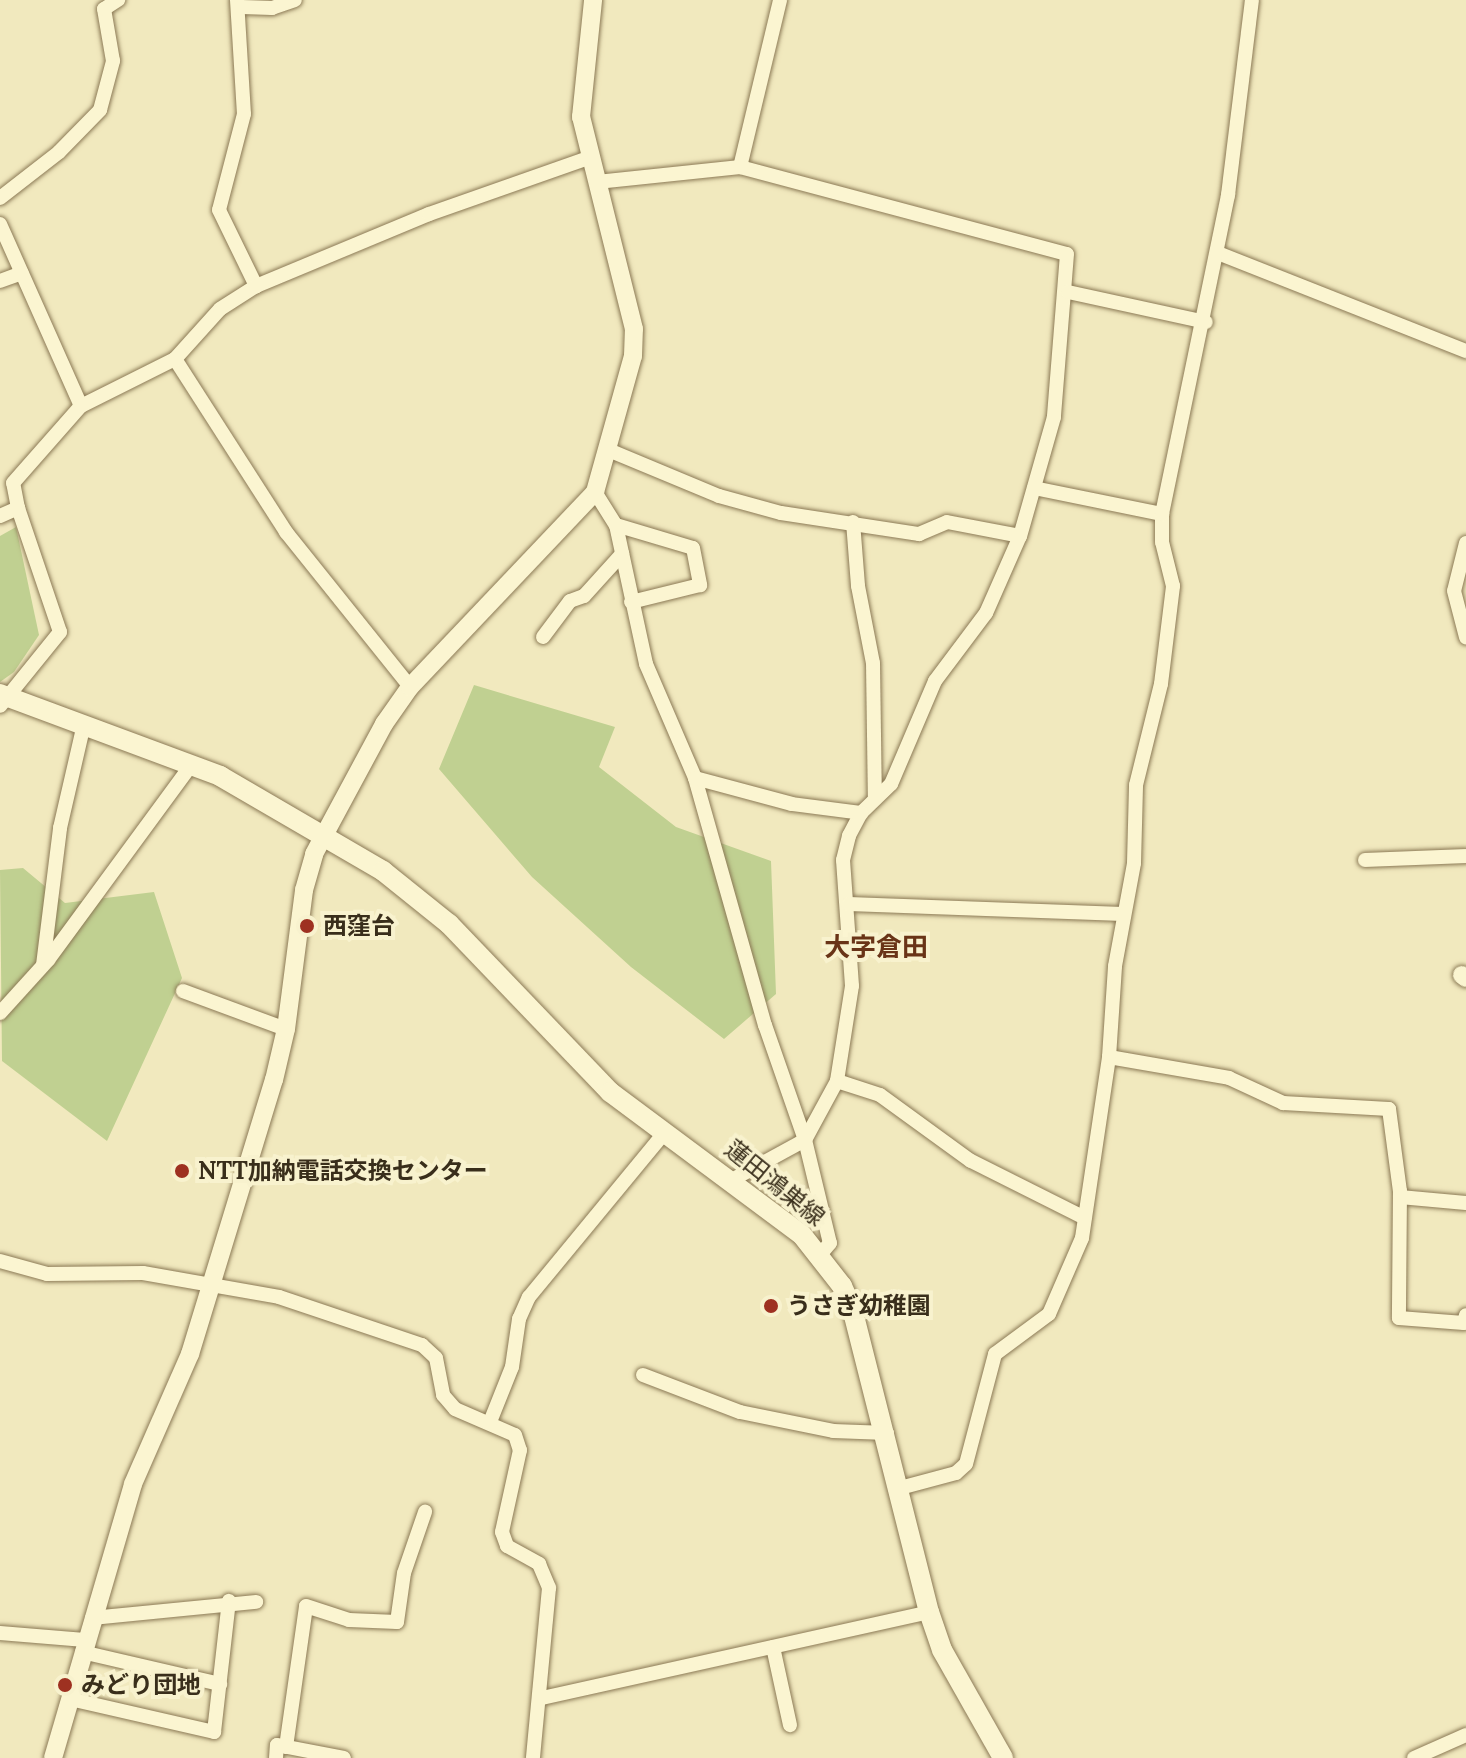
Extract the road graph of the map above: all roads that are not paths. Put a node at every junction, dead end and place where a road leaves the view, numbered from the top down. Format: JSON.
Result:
{"nodes":[{"id":1,"x":118,"y":0,"type":"edge"},
{"id":2,"x":295,"y":0,"type":"edge"},
{"id":3,"x":593,"y":0,"type":"edge"},
{"id":4,"x":780,"y":0,"type":"edge"},
{"id":5,"x":1252,"y":0,"type":"edge"},
{"id":6,"x":240,"y":3,"type":"edge"},
{"id":7,"x":588,"y":158,"type":"junction"},
{"id":8,"x":740,"y":167,"type":"junction"},
{"id":9,"x":597,"y":182,"type":"junction"},
{"id":10,"x":0,"y":198,"type":"edge"},
{"id":11,"x":0,"y":224,"type":"edge"},
{"id":12,"x":1218,"y":253,"type":"junction"},
{"id":13,"x":22,"y":273,"type":"junction"},
{"id":14,"x":0,"y":281,"type":"edge"},
{"id":15,"x":256,"y":286,"type":"junction"},
{"id":16,"x":1068,"y":292,"type":"junction"},
{"id":17,"x":1206,"y":322,"type":"junction"},
{"id":18,"x":1466,"y":351,"type":"edge"},
{"id":19,"x":175,"y":359,"type":"junction"},
{"id":20,"x":81,"y":406,"type":"junction"},
{"id":21,"x":606,"y":449,"type":"junction"},
{"id":22,"x":1034,"y":488,"type":"junction"},
{"id":23,"x":595,"y":492,"type":"junction"},
{"id":24,"x":18,"y":508,"type":"junction"},
{"id":25,"x":1162,"y":514,"type":"junction"},
{"id":26,"x":0,"y":516,"type":"edge"},
{"id":27,"x":853,"y":522,"type":"junction"},
{"id":28,"x":616,"y":525,"type":"junction"},
{"id":29,"x":1020,"y":536,"type":"junction"},
{"id":30,"x":1466,"y":543,"type":"edge"},
{"id":31,"x":622,"y":554,"type":"junction"},
{"id":32,"x":1462,"y":571,"type":"edge"},
{"id":33,"x":631,"y":602,"type":"junction"},
{"id":34,"x":543,"y":637,"type":"dead end"},
{"id":35,"x":1466,"y":637,"type":"edge"},
{"id":36,"x":410,"y":687,"type":"junction"},
{"id":37,"x":2,"y":700,"type":"edge"},
{"id":38,"x":83,"y":728,"type":"junction"},
{"id":39,"x":192,"y":764,"type":"junction"},
{"id":40,"x":695,"y":778,"type":"junction"},
{"id":41,"x":875,"y":799,"type":"junction"},
{"id":42,"x":861,"y":813,"type":"junction"},
{"id":43,"x":325,"y":833,"type":"junction"},
{"id":44,"x":1466,"y":856,"type":"edge"},
{"id":45,"x":1365,"y":860,"type":"dead end"},
{"id":46,"x":849,"y":904,"type":"junction"},
{"id":47,"x":1123,"y":914,"type":"junction"},
{"id":48,"x":43,"y":966,"type":"junction"},
{"id":49,"x":183,"y":991,"type":"dead end"},
{"id":50,"x":0,"y":1013,"type":"edge"},
{"id":51,"x":286,"y":1029,"type":"junction"},
{"id":52,"x":1109,"y":1057,"type":"junction"},
{"id":53,"x":837,"y":1081,"type":"junction"},
{"id":54,"x":666,"y":1131,"type":"junction"},
{"id":55,"x":805,"y":1140,"type":"junction"},
{"id":56,"x":732,"y":1180,"type":"junction"},
{"id":57,"x":1400,"y":1197,"type":"junction"},
{"id":58,"x":1466,"y":1203,"type":"edge"},
{"id":59,"x":1085,"y":1218,"type":"junction"},
{"id":60,"x":820,"y":1255,"type":"junction"},
{"id":61,"x":0,"y":1261,"type":"edge"},
{"id":62,"x":213,"y":1284,"type":"junction"},
{"id":63,"x":1466,"y":1315,"type":"edge"},
{"id":64,"x":643,"y":1375,"type":"dead end"},
{"id":65,"x":490,"y":1422,"type":"junction"},
{"id":66,"x":887,"y":1433,"type":"junction"},
{"id":67,"x":900,"y":1488,"type":"junction"},
{"id":68,"x":425,"y":1512,"type":"dead end"},
{"id":69,"x":229,"y":1601,"type":"junction"},
{"id":70,"x":256,"y":1602,"type":"dead end"},
{"id":71,"x":929,"y":1612,"type":"junction"},
{"id":72,"x":92,"y":1618,"type":"junction"},
{"id":73,"x":0,"y":1633,"type":"edge"},
{"id":74,"x":84,"y":1646,"type":"junction"},
{"id":75,"x":773,"y":1647,"type":"junction"},
{"id":76,"x":220,"y":1684,"type":"junction"},
{"id":77,"x":542,"y":1698,"type":"junction"},
{"id":78,"x":70,"y":1699,"type":"junction"},
{"id":79,"x":790,"y":1725,"type":"dead end"},
{"id":80,"x":1466,"y":1735,"type":"edge"},
{"id":81,"x":281,"y":1752,"type":"edge"},
{"id":82,"x":998,"y":1756,"type":"edge"},
{"id":83,"x":335,"y":1757,"type":"edge"},
{"id":84,"x":53,"y":1758,"type":"edge"},
{"id":85,"x":533,"y":1758,"type":"edge"},
{"id":86,"x":1414,"y":1758,"type":"edge"}],
"edges":[{"from":1,"to":10,"type":"street"},
{"from":2,"to":6,"type":"street"},
{"from":3,"to":7,"type":"street"},
{"from":4,"to":8,"type":"street"},
{"from":5,"to":12,"type":"street"},
{"from":6,"to":15,"type":"street"},
{"from":7,"to":9,"type":"street"},
{"from":7,"to":15,"type":"street"},
{"from":8,"to":9,"type":"street"},
{"from":8,"to":16,"type":"street"},
{"from":9,"to":21,"type":"street"},
{"from":11,"to":13,"type":"street"},
{"from":12,"to":17,"type":"street"},
{"from":12,"to":18,"type":"street"},
{"from":13,"to":14,"type":"street"},
{"from":13,"to":20,"type":"street"},
{"from":15,"to":19,"type":"street"},
{"from":16,"to":17,"type":"street"},
{"from":16,"to":22,"type":"street"},
{"from":17,"to":25,"type":"street"},
{"from":19,"to":20,"type":"street"},
{"from":19,"to":36,"type":"street"},
{"from":20,"to":24,"type":"street"},
{"from":21,"to":23,"type":"street"},
{"from":21,"to":27,"type":"street"},
{"from":22,"to":25,"type":"street"},
{"from":22,"to":29,"type":"street"},
{"from":23,"to":28,"type":"street"},
{"from":23,"to":36,"type":"street"},
{"from":24,"to":26,"type":"street"},
{"from":24,"to":37,"type":"street"},
{"from":25,"to":47,"type":"street"},
{"from":27,"to":29,"type":"street"},
{"from":27,"to":41,"type":"street"},
{"from":28,"to":31,"type":"street"},
{"from":28,"to":33,"type":"street"},
{"from":29,"to":41,"type":"street"},
{"from":30,"to":32,"type":"street"},
{"from":31,"to":33,"type":"street"},
{"from":31,"to":34,"type":"street"},
{"from":32,"to":35,"type":"street"},
{"from":33,"to":40,"type":"street"},
{"from":36,"to":43,"type":"street"},
{"from":37,"to":38,"type":"main road","name":"蓮田鴻巣線"},
{"from":38,"to":39,"type":"main road","name":"蓮田鴻巣線"},
{"from":38,"to":48,"type":"street"},
{"from":39,"to":43,"type":"main road","name":"蓮田鴻巣線"},
{"from":39,"to":48,"type":"street"},
{"from":40,"to":42,"type":"street"},
{"from":40,"to":55,"type":"street"},
{"from":41,"to":42,"type":"street"},
{"from":42,"to":46,"type":"street"},
{"from":43,"to":51,"type":"street"},
{"from":43,"to":54,"type":"main road","name":"蓮田鴻巣線"},
{"from":44,"to":45,"type":"street"},
{"from":46,"to":47,"type":"street"},
{"from":46,"to":53,"type":"street"},
{"from":47,"to":52,"type":"street"},
{"from":48,"to":50,"type":"street"},
{"from":49,"to":51,"type":"street"},
{"from":51,"to":62,"type":"street"},
{"from":52,"to":57,"type":"street"},
{"from":52,"to":59,"type":"street"},
{"from":53,"to":55,"type":"street"},
{"from":53,"to":59,"type":"street"},
{"from":54,"to":56,"type":"main road","name":"蓮田鴻巣線"},
{"from":54,"to":65,"type":"street"},
{"from":55,"to":56,"type":"street"},
{"from":55,"to":60,"type":"street"},
{"from":56,"to":60,"type":"main road","name":"蓮田鴻巣線"},
{"from":57,"to":58,"type":"street"},
{"from":57,"to":63,"type":"street"},
{"from":59,"to":67,"type":"street"},
{"from":60,"to":66,"type":"main road","name":"蓮田鴻巣線"},
{"from":61,"to":62,"type":"street"},
{"from":62,"to":65,"type":"street"},
{"from":62,"to":72,"type":"street"},
{"from":64,"to":66,"type":"street"},
{"from":65,"to":77,"type":"street"},
{"from":66,"to":67,"type":"main road","name":"蓮田鴻巣線"},
{"from":67,"to":71,"type":"main road","name":"蓮田鴻巣線"},
{"from":68,"to":81,"type":"street"},
{"from":69,"to":70,"type":"street"},
{"from":69,"to":72,"type":"street"},
{"from":69,"to":76,"type":"street"},
{"from":71,"to":75,"type":"street"},
{"from":71,"to":82,"type":"main road","name":"蓮田鴻巣線"},
{"from":72,"to":74,"type":"street"},
{"from":73,"to":74,"type":"street"},
{"from":74,"to":76,"type":"street"},
{"from":74,"to":78,"type":"street"},
{"from":75,"to":77,"type":"street"},
{"from":75,"to":79,"type":"street"},
{"from":76,"to":78,"type":"street"},
{"from":77,"to":85,"type":"street"},
{"from":78,"to":84,"type":"street"},
{"from":80,"to":86,"type":"street"},
{"from":81,"to":83,"type":"street"}]}
